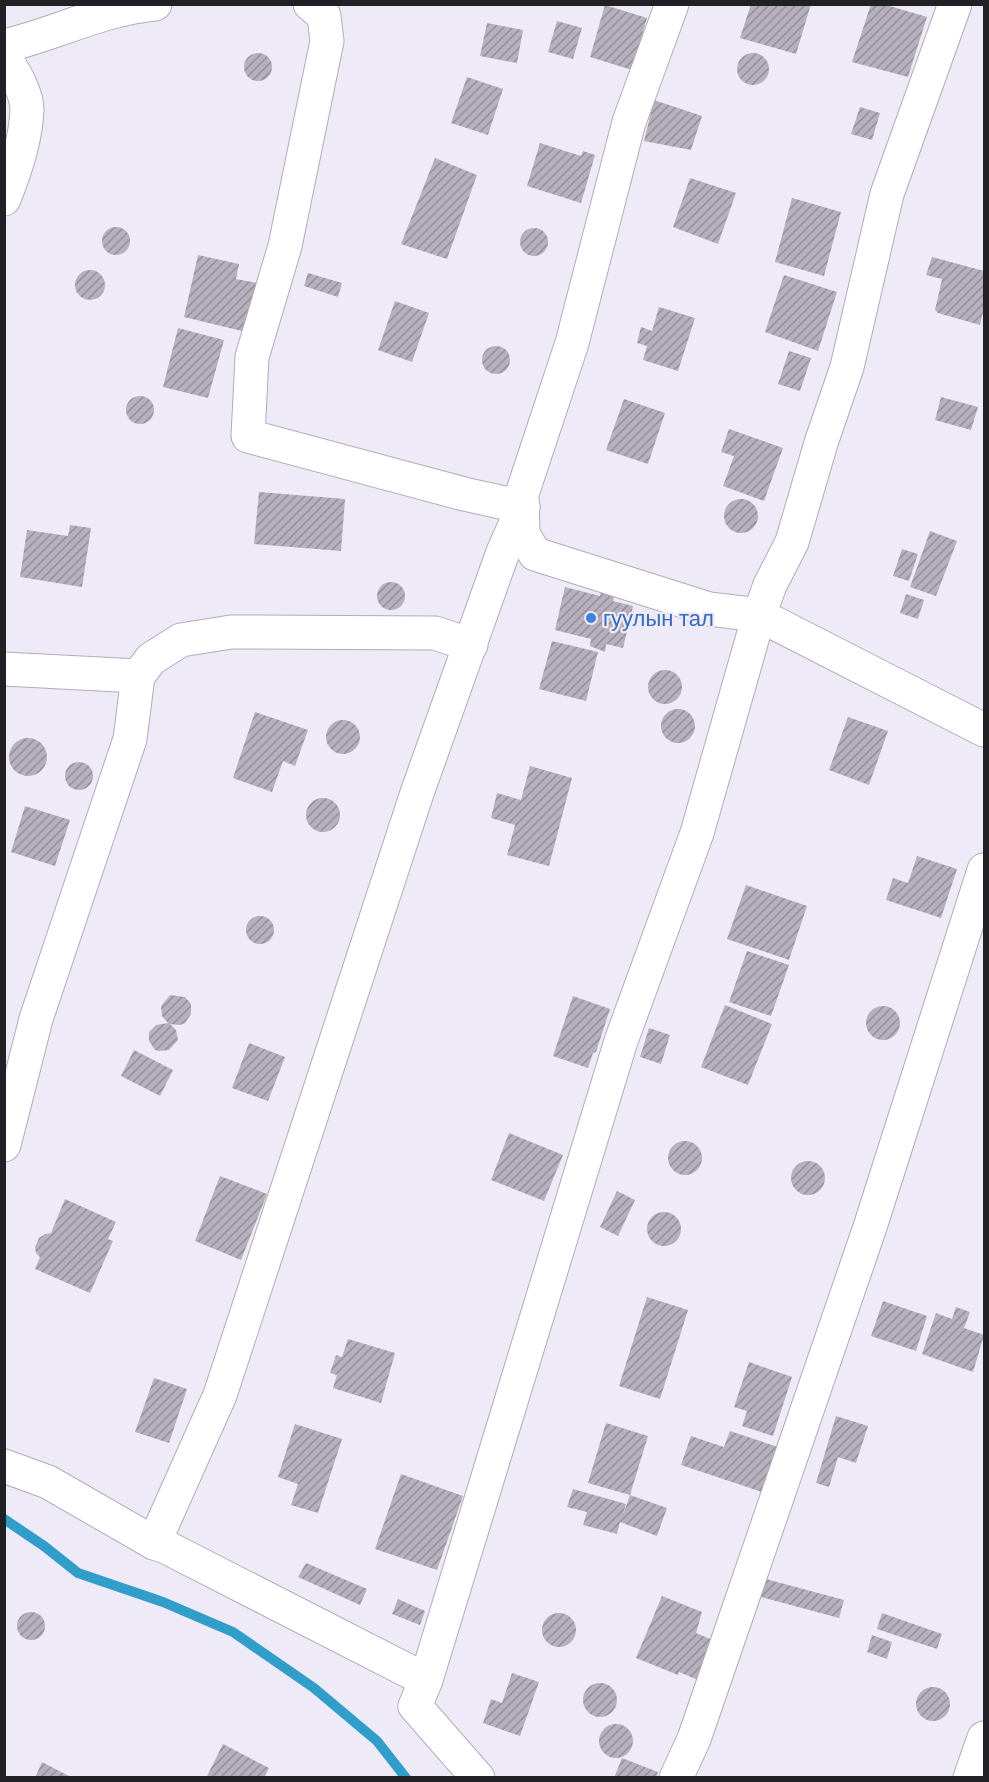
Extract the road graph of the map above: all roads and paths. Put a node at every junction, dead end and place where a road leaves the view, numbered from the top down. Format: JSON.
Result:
{"nodes":[{"id":1,"x":155,"y":4,"type":"edge"},
{"id":2,"x":310,"y":4,"type":"edge"},
{"id":3,"x":672,"y":4,"type":"edge"},
{"id":4,"x":955,"y":4,"type":"edge"},
{"id":5,"x":4,"y":46,"type":"edge"},
{"id":6,"x":4,"y":59,"type":"edge"},
{"id":7,"x":4,"y":200,"type":"edge"},
{"id":8,"x":522,"y":507,"type":"junction"},
{"id":9,"x":759,"y":615,"type":"junction"},
{"id":10,"x":471,"y":645,"type":"junction"},
{"id":11,"x":4,"y":669,"type":"edge"},
{"id":12,"x":138,"y":676,"type":"junction"},
{"id":13,"x":984,"y":730,"type":"edge"},
{"id":14,"x":984,"y":870,"type":"edge"},
{"id":15,"x":4,"y":1145,"type":"edge"},
{"id":16,"x":4,"y":1466,"type":"edge"},
{"id":17,"x":154,"y":1544,"type":"junction"},
{"id":18,"x":426,"y":1680,"type":"junction"},
{"id":19,"x":984,"y":1738,"type":"edge"},
{"id":20,"x":478,"y":1778,"type":"edge"},
{"id":21,"x":676,"y":1778,"type":"edge"},
{"id":22,"x":970,"y":1778,"type":"edge"}],
"edges":[{"from":1,"to":5,"type":"street"},
{"from":2,"to":8,"type":"street"},
{"from":3,"to":8,"type":"street"},
{"from":4,"to":9,"type":"street"},
{"from":6,"to":7,"type":"street"},
{"from":8,"to":9,"type":"street"},
{"from":8,"to":10,"type":"street"},
{"from":9,"to":13,"type":"street"},
{"from":9,"to":18,"type":"street"},
{"from":10,"to":12,"type":"street"},
{"from":10,"to":17,"type":"street"},
{"from":11,"to":12,"type":"street"},
{"from":12,"to":15,"type":"street"},
{"from":14,"to":21,"type":"street"},
{"from":16,"to":17,"type":"street"},
{"from":17,"to":18,"type":"street"},
{"from":18,"to":20,"type":"street"},
{"from":19,"to":22,"type":"street"}]}
